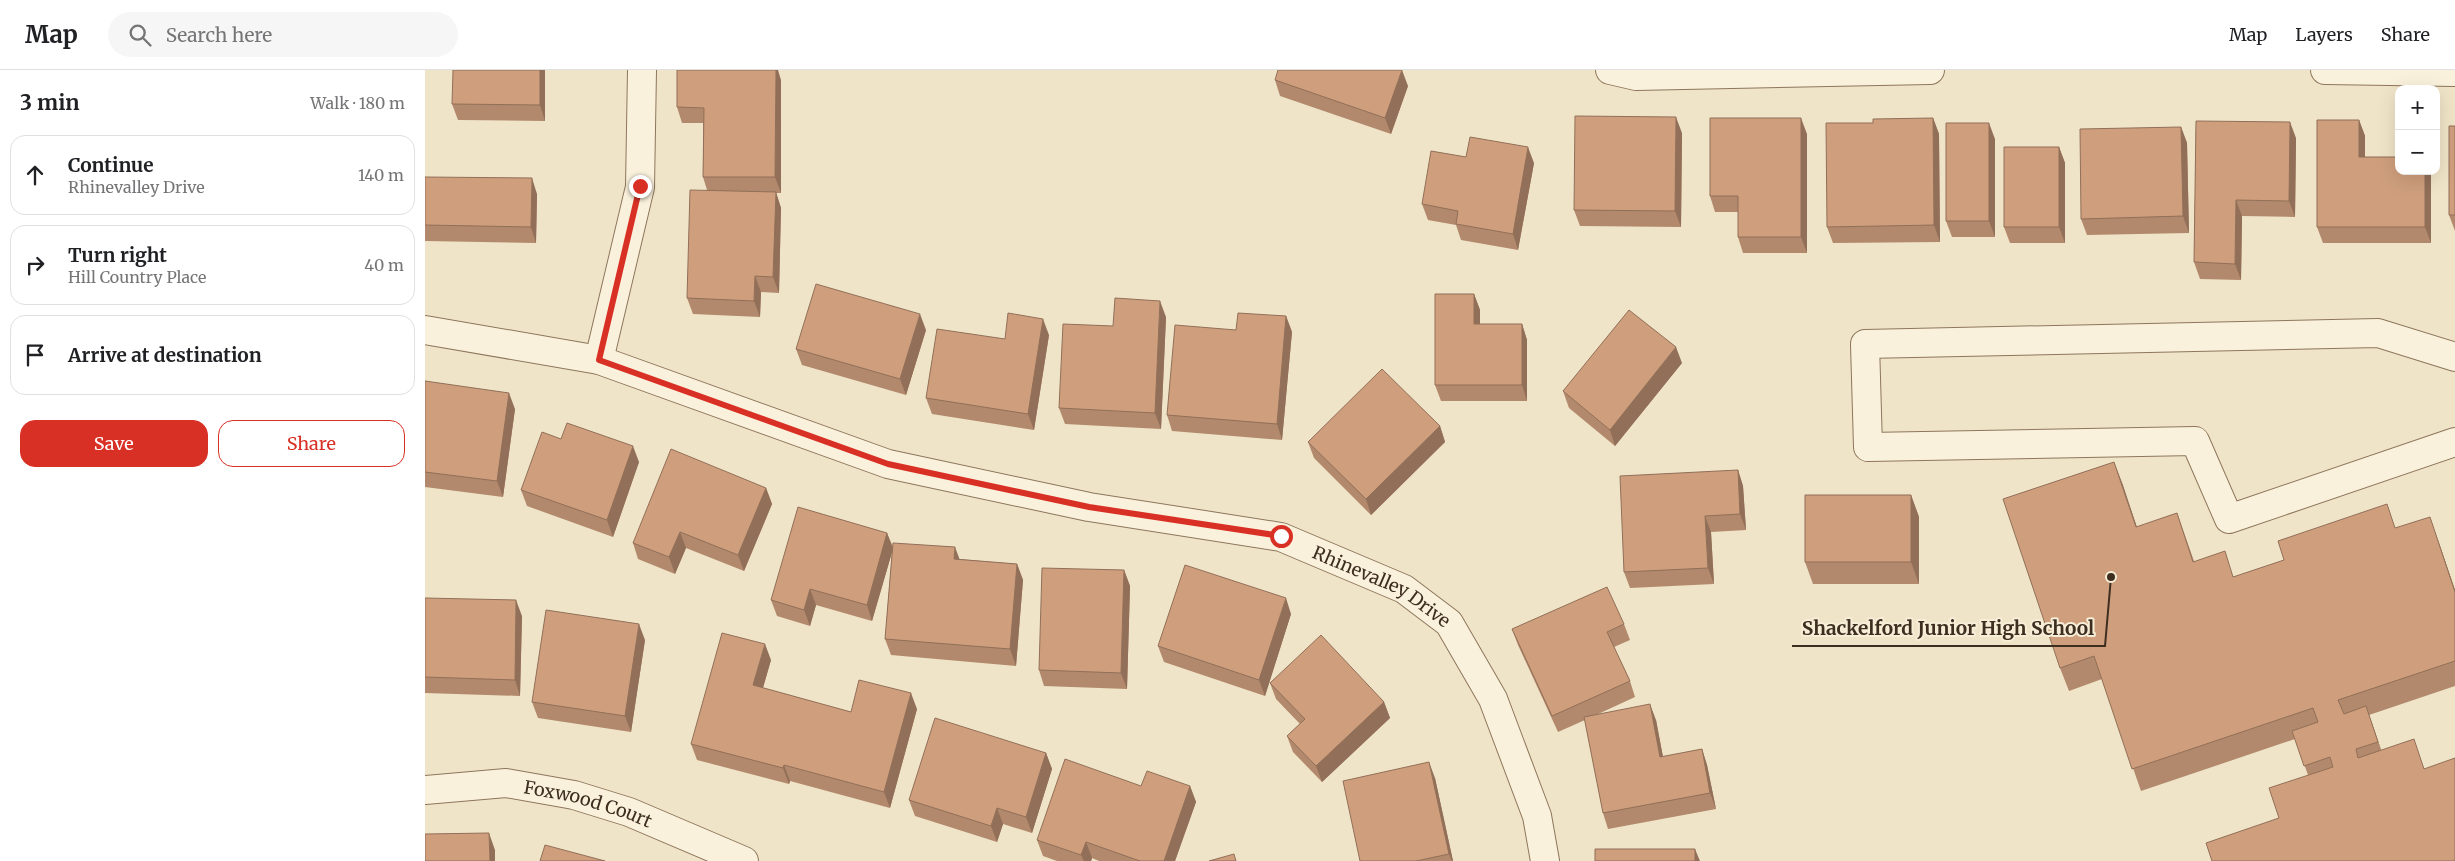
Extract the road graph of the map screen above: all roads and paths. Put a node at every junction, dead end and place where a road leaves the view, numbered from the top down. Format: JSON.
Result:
{"nodes":[{"id":1,"x":642,"y":70,"type":"edge"},
{"id":2,"x":1610,"y":70,"type":"edge"},
{"id":3,"x":1929,"y":70,"type":"edge"},
{"id":4,"x":2325,"y":70,"type":"edge"},
{"id":5,"x":2455,"y":72,"type":"edge"},
{"id":6,"x":425,"y":330,"type":"edge"},
{"id":7,"x":2455,"y":357,"type":"edge"},
{"id":8,"x":599,"y":360,"type":"junction"},
{"id":9,"x":2455,"y":442,"type":"edge"},
{"id":10,"x":425,"y":790,"type":"edge"},
{"id":11,"x":744,"y":861,"type":"edge"},
{"id":12,"x":1545,"y":861,"type":"edge"}],
"edges":[{"from":1,"to":8,"type":"street"},
{"from":2,"to":3,"type":"street"},
{"from":4,"to":5,"type":"street"},
{"from":6,"to":8,"type":"street","name":"Rhinevalley Drive"},
{"from":7,"to":9,"type":"street"},
{"from":8,"to":12,"type":"street","name":"Rhinevalley Drive"},
{"from":10,"to":11,"type":"street","name":"Foxwood Court"}]}
